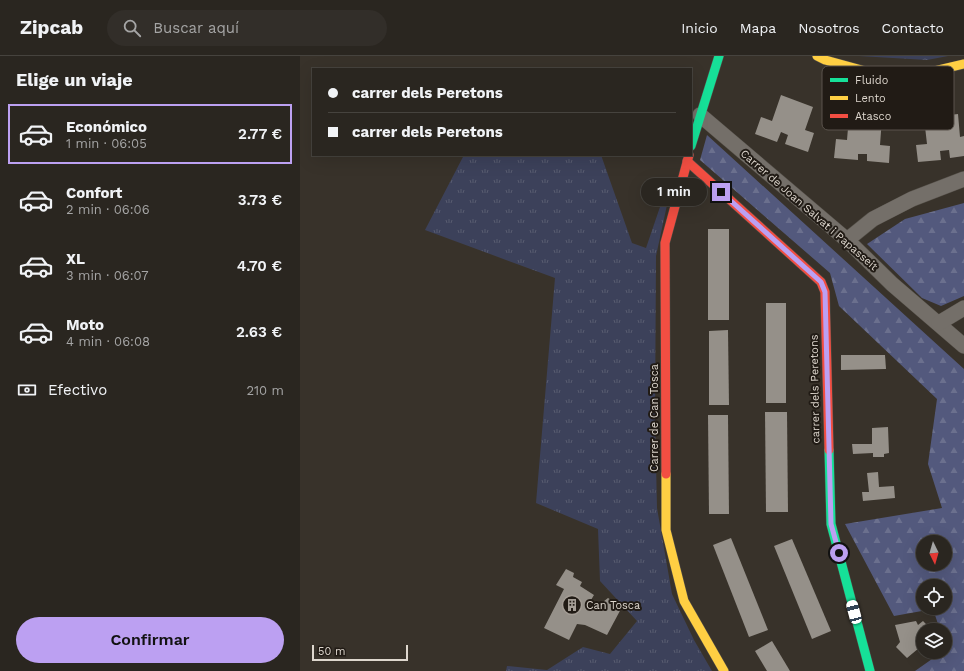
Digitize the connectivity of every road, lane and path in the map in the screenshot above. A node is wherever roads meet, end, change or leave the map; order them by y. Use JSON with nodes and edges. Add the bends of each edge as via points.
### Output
{"nodes":[{"id":1,"x":719,"y":56,"type":"edge"},
{"id":2,"x":817,"y":56,"type":"edge"},
{"id":3,"x":964,"y":64,"type":"edge"},
{"id":4,"x":847,"y":66,"type":"edge"},
{"id":5,"x":954,"y":66,"type":"edge"},
{"id":6,"x":700,"y":115,"type":"junction"},
{"id":7,"x":692,"y":143,"type":"edge"},
{"id":8,"x":688,"y":158,"type":"edge"},
{"id":9,"x":964,"y":179,"type":"edge"},
{"id":10,"x":847,"y":240,"type":"junction"},
{"id":11,"x":964,"y":308,"type":"edge"},
{"id":12,"x":939,"y":323,"type":"junction"},
{"id":13,"x":964,"y":346,"type":"edge"},
{"id":14,"x":724,"y":671,"type":"edge"},
{"id":15,"x":870,"y":671,"type":"edge"}],
"edges":[{"from":1,"to":6,"type":"street"},
{"from":2,"to":4,"type":"street"},
{"from":3,"to":5,"type":"street"},
{"from":6,"to":7,"type":"street"},
{"from":6,"to":10,"type":"street","name":"Carrer de Joan Salvat i Papasseit"},
{"from":8,"to":14,"type":"street","name":"Carrer de Can Tosca","via":[[664,243],[666,530],[684,601]]},
{"from":8,"to":15,"type":"street","name":"carrer dels Peretons","via":[[821,282],[825,292],[831,524]]},
{"from":9,"to":10,"type":"street","via":[[912,199],[873,219]]},
{"from":10,"to":12,"type":"street","name":"Carrer de Joan Salvat i Papasseit","via":[[892,284]]},
{"from":11,"to":12,"type":"street"},
{"from":12,"to":13,"type":"street","name":"Carrer de Joan Salvat i Papasseit"}]}
